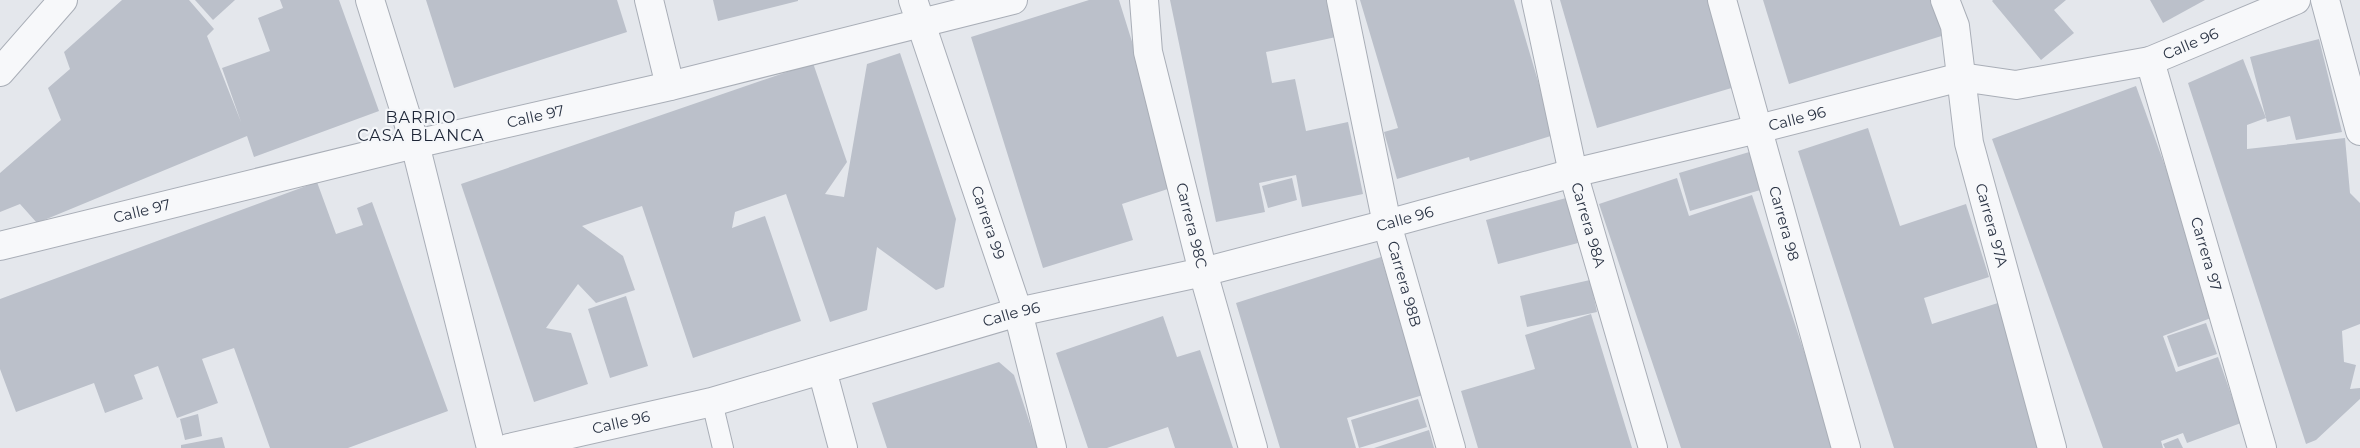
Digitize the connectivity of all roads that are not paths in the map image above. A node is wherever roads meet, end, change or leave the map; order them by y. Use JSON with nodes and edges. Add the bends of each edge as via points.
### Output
{"nodes":[{"id":1,"x":63,"y":0,"type":"edge"},
{"id":2,"x":370,"y":0,"type":"edge"},
{"id":3,"x":648,"y":0,"type":"edge"},
{"id":4,"x":1013,"y":0,"type":"edge"},
{"id":5,"x":1144,"y":0,"type":"edge"},
{"id":6,"x":1341,"y":0,"type":"edge"},
{"id":7,"x":1536,"y":0,"type":"edge"},
{"id":8,"x":1722,"y":0,"type":"edge"},
{"id":9,"x":1945,"y":0,"type":"edge"},
{"id":10,"x":2296,"y":0,"type":"edge"},
{"id":11,"x":2325,"y":0,"type":"edge"},
{"id":12,"x":916,"y":12,"type":"edge"},
{"id":13,"x":2150,"y":61,"type":"junction"},
{"id":14,"x":0,"y":72,"type":"edge"},
{"id":15,"x":1961,"y":77,"type":"junction"},
{"id":16,"x":670,"y":86,"type":"junction"},
{"id":17,"x":1758,"y":130,"type":"junction"},
{"id":18,"x":2360,"y":131,"type":"edge"},
{"id":19,"x":415,"y":144,"type":"junction"},
{"id":20,"x":1573,"y":173,"type":"junction"},
{"id":21,"x":1387,"y":224,"type":"junction"},
{"id":22,"x":0,"y":246,"type":"edge"},
{"id":23,"x":1203,"y":272,"type":"junction"},
{"id":24,"x":1018,"y":312,"type":"junction"},
{"id":25,"x":822,"y":370,"type":"junction"},
{"id":26,"x":712,"y":402,"type":"junction"},
{"id":27,"x":491,"y":448,"type":"edge"},
{"id":28,"x":509,"y":448,"type":"edge"},
{"id":29,"x":723,"y":448,"type":"edge"},
{"id":30,"x":843,"y":448,"type":"edge"},
{"id":31,"x":1052,"y":448,"type":"edge"},
{"id":32,"x":1254,"y":448,"type":"edge"},
{"id":33,"x":1451,"y":448,"type":"edge"},
{"id":34,"x":1653,"y":448,"type":"edge"},
{"id":35,"x":1846,"y":448,"type":"edge"},
{"id":36,"x":2052,"y":448,"type":"edge"},
{"id":37,"x":2262,"y":448,"type":"edge"}],
"edges":[{"from":1,"to":14,"type":"street"},
{"from":2,"to":19,"type":"street"},
{"from":3,"to":16,"type":"street"},
{"from":4,"to":12,"type":"street","name":"Calle 97"},
{"from":5,"to":23,"type":"street","name":"Carrera 98C","via":[[1148,52]]},
{"from":6,"to":21,"type":"street","name":"Carrera 98B"},
{"from":7,"to":20,"type":"street","name":"Carrera 98A"},
{"from":8,"to":17,"type":"street","name":"Carrera 98"},
{"from":9,"to":15,"type":"street","name":"Carrera 97A","via":[[1955,26]]},
{"from":10,"to":13,"type":"street","name":"Calle 96"},
{"from":11,"to":18,"type":"street"},
{"from":12,"to":16,"type":"street","name":"Calle 97"},
{"from":12,"to":24,"type":"street","name":"Carrera 99"},
{"from":13,"to":15,"type":"street","name":"Calle 96","via":[[2016,85]]},
{"from":13,"to":37,"type":"street","name":"Carrera 97"},
{"from":15,"to":17,"type":"street","name":"Calle 96"},
{"from":15,"to":36,"type":"street","name":"Carrera 97A","via":[[1969,143]]},
{"from":16,"to":19,"type":"street","name":"Calle 97"},
{"from":17,"to":20,"type":"street","name":"Calle 96"},
{"from":17,"to":35,"type":"street","name":"Carrera 98"},
{"from":19,"to":22,"type":"street","name":"Calle 97"},
{"from":19,"to":27,"type":"street"},
{"from":20,"to":21,"type":"street","name":"Calle 96"},
{"from":20,"to":34,"type":"street","name":"Carrera 98A"},
{"from":21,"to":23,"type":"street","name":"Calle 96"},
{"from":21,"to":33,"type":"street","name":"Carrera 98B"},
{"from":23,"to":24,"type":"street","name":"Calle 96"},
{"from":23,"to":32,"type":"street","name":"Carrera 98C"},
{"from":24,"to":25,"type":"street","name":"Calle 96"},
{"from":24,"to":31,"type":"street","name":"Carrera 99"},
{"from":25,"to":26,"type":"street","name":"Calle 96"},
{"from":25,"to":30,"type":"street"},
{"from":26,"to":28,"type":"street","name":"Calle 96"},
{"from":26,"to":29,"type":"lane"}]}
